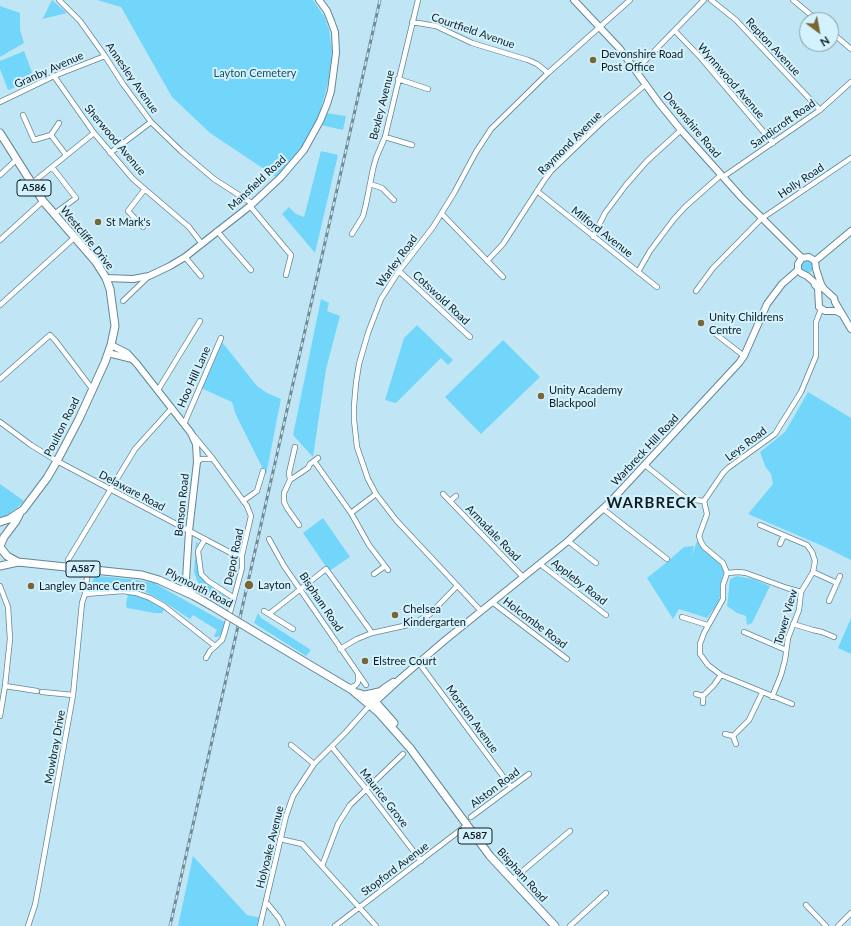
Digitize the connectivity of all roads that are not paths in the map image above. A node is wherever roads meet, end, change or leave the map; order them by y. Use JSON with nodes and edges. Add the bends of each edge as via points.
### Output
{"nodes":[{"id":1,"x":59,"y":0,"type":"edge"},
{"id":2,"x":319,"y":0,"type":"edge"},
{"id":3,"x":418,"y":0,"type":"edge"},
{"id":4,"x":574,"y":0,"type":"edge"},
{"id":5,"x":630,"y":0,"type":"edge"},
{"id":6,"x":704,"y":0,"type":"edge"},
{"id":7,"x":711,"y":0,"type":"edge"},
{"id":8,"x":793,"y":0,"type":"edge"},
{"id":9,"x":807,"y":12,"type":"edge"},
{"id":10,"x":412,"y":22,"type":"junction"},
{"id":11,"x":600,"y":27,"type":"junction"},
{"id":12,"x":675,"y":31,"type":"junction"},
{"id":13,"x":839,"y":39,"type":"edge"},
{"id":14,"x":851,"y":49,"type":"edge"},
{"id":15,"x":105,"y":56,"type":"junction"},
{"id":16,"x":636,"y":70,"type":"junction"},
{"id":17,"x":548,"y":73,"type":"junction"},
{"id":18,"x":54,"y":76,"type":"junction"},
{"id":19,"x":398,"y":80,"type":"junction"},
{"id":20,"x":851,"y":82,"type":"edge"},
{"id":21,"x":646,"y":84,"type":"junction"},
{"id":22,"x":428,"y":89,"type":"dead end"},
{"id":23,"x":0,"y":102,"type":"edge"},
{"id":24,"x":820,"y":110,"type":"junction"},
{"id":25,"x":23,"y":115,"type":"dead end"},
{"id":26,"x":151,"y":122,"type":"junction"},
{"id":27,"x":59,"y":123,"type":"dead end"},
{"id":28,"x":681,"y":130,"type":"junction"},
{"id":29,"x":0,"y":131,"type":"edge"},
{"id":30,"x":94,"y":133,"type":"junction"},
{"id":31,"x":51,"y":135,"type":"junction"},
{"id":32,"x":385,"y":137,"type":"junction"},
{"id":33,"x":773,"y":143,"type":"junction"},
{"id":34,"x":412,"y":145,"type":"dead end"},
{"id":35,"x":110,"y":153,"type":"junction"},
{"id":36,"x":66,"y":155,"type":"junction"},
{"id":37,"x":851,"y":158,"type":"edge"},
{"id":38,"x":17,"y":159,"type":"junction"},
{"id":39,"x":52,"y":167,"type":"junction"},
{"id":40,"x":0,"y":175,"type":"edge"},
{"id":41,"x":722,"y":176,"type":"junction"},
{"id":42,"x":31,"y":184,"type":"junction"},
{"id":43,"x":370,"y":184,"type":"junction"},
{"id":44,"x":144,"y":188,"type":"junction"},
{"id":45,"x":537,"y":191,"type":"junction"},
{"id":46,"x":394,"y":200,"type":"dead end"},
{"id":47,"x":43,"y":201,"type":"junction"},
{"id":48,"x":251,"y":205,"type":"junction"},
{"id":49,"x":54,"y":214,"type":"junction"},
{"id":50,"x":442,"y":214,"type":"junction"},
{"id":51,"x":761,"y":219,"type":"junction"},
{"id":52,"x":143,"y":227,"type":"dead end"},
{"id":53,"x":851,"y":231,"type":"edge"},
{"id":54,"x":217,"y":232,"type":"junction"},
{"id":55,"x":352,"y":234,"type":"dead end"},
{"id":56,"x":593,"y":237,"type":"junction"},
{"id":57,"x":74,"y":238,"type":"junction"},
{"id":58,"x":0,"y":240,"type":"edge"},
{"id":59,"x":202,"y":244,"type":"junction"},
{"id":60,"x":185,"y":256,"type":"junction"},
{"id":61,"x":802,"y":258,"type":"junction"},
{"id":62,"x":487,"y":261,"type":"junction"},
{"id":63,"x":815,"y":261,"type":"junction"},
{"id":64,"x":816,"y":269,"type":"junction"},
{"id":65,"x":251,"y":270,"type":"dead end"},
{"id":66,"x":798,"y":270,"type":"junction"},
{"id":67,"x":399,"y":271,"type":"junction"},
{"id":68,"x":638,"y":272,"type":"junction"},
{"id":69,"x":286,"y":275,"type":"dead end"},
{"id":70,"x":149,"y":276,"type":"junction"},
{"id":71,"x":200,"y":276,"type":"dead end"},
{"id":72,"x":807,"y":276,"type":"junction"},
{"id":73,"x":503,"y":277,"type":"dead end"},
{"id":74,"x":106,"y":278,"type":"junction"},
{"id":75,"x":657,"y":287,"type":"dead end"},
{"id":76,"x":696,"y":291,"type":"dead end"},
{"id":77,"x":829,"y":294,"type":"junction"},
{"id":78,"x":819,"y":298,"type":"junction"},
{"id":79,"x":123,"y":301,"type":"dead end"},
{"id":80,"x":835,"y":302,"type":"junction"},
{"id":81,"x":0,"y":305,"type":"edge"},
{"id":82,"x":821,"y":309,"type":"junction"},
{"id":83,"x":830,"y":310,"type":"junction"},
{"id":84,"x":842,"y":314,"type":"junction"},
{"id":85,"x":200,"y":321,"type":"dead end"},
{"id":86,"x":851,"y":329,"type":"edge"},
{"id":87,"x":717,"y":336,"type":"dead end"},
{"id":88,"x":470,"y":337,"type":"dead end"},
{"id":89,"x":221,"y":338,"type":"dead end"},
{"id":90,"x":111,"y":345,"type":"junction"},
{"id":91,"x":108,"y":353,"type":"junction"},
{"id":92,"x":744,"y":356,"type":"junction"},
{"id":93,"x":133,"y":360,"type":"junction"},
{"id":94,"x":0,"y":379,"type":"edge"},
{"id":95,"x":93,"y":390,"type":"junction"},
{"id":96,"x":158,"y":390,"type":"junction"},
{"id":97,"x":172,"y":408,"type":"junction"},
{"id":98,"x":0,"y":422,"type":"edge"},
{"id":99,"x":184,"y":424,"type":"junction"},
{"id":100,"x":191,"y":433,"type":"junction"},
{"id":101,"x":295,"y":447,"type":"dead end"},
{"id":102,"x":213,"y":459,"type":"junction"},
{"id":103,"x":57,"y":461,"type":"junction"},
{"id":104,"x":197,"y":462,"type":"junction"},
{"id":105,"x":645,"y":465,"type":"junction"},
{"id":106,"x":263,"y":471,"type":"dead end"},
{"id":107,"x":290,"y":480,"type":"junction"},
{"id":108,"x":110,"y":489,"type":"junction"},
{"id":109,"x":376,"y":494,"type":"junction"},
{"id":110,"x":443,"y":494,"type":"dead end"},
{"id":111,"x":456,"y":496,"type":"dead end"},
{"id":112,"x":242,"y":501,"type":"junction"},
{"id":113,"x":450,"y":501,"type":"junction"},
{"id":114,"x":704,"y":501,"type":"junction"},
{"id":115,"x":293,"y":504,"type":"dead end"},
{"id":116,"x":287,"y":508,"type":"junction"},
{"id":117,"x":603,"y":509,"type":"junction"},
{"id":118,"x":20,"y":513,"type":"junction"},
{"id":119,"x":351,"y":513,"type":"junction"},
{"id":120,"x":0,"y":522,"type":"edge"},
{"id":121,"x":760,"y":525,"type":"dead end"},
{"id":122,"x":299,"y":526,"type":"dead end"},
{"id":123,"x":189,"y":531,"type":"junction"},
{"id":124,"x":784,"y":535,"type":"junction"},
{"id":125,"x":205,"y":539,"type":"junction"},
{"id":126,"x":269,"y":539,"type":"dead end"},
{"id":127,"x":568,"y":541,"type":"junction"},
{"id":128,"x":780,"y":544,"type":"dead end"},
{"id":129,"x":0,"y":546,"type":"edge"},
{"id":130,"x":0,"y":552,"type":"edge"},
{"id":131,"x":242,"y":555,"type":"junction"},
{"id":132,"x":667,"y":559,"type":"dead end"},
{"id":133,"x":68,"y":560,"type":"dead end"},
{"id":134,"x":18,"y":562,"type":"junction"},
{"id":135,"x":596,"y":563,"type":"dead end"},
{"id":136,"x":540,"y":564,"type":"junction"},
{"id":137,"x":0,"y":566,"type":"edge"},
{"id":138,"x":88,"y":569,"type":"junction"},
{"id":139,"x":812,"y":572,"type":"junction"},
{"id":140,"x":727,"y":573,"type":"junction"},
{"id":141,"x":374,"y":574,"type":"dead end"},
{"id":142,"x":840,"y":576,"type":"dead end"},
{"id":143,"x":523,"y":578,"type":"junction"},
{"id":144,"x":186,"y":579,"type":"junction"},
{"id":145,"x":837,"y":583,"type":"junction"},
{"id":146,"x":0,"y":586,"type":"edge"},
{"id":147,"x":457,"y":586,"type":"junction"},
{"id":148,"x":300,"y":590,"type":"junction"},
{"id":149,"x":184,"y":591,"type":"junction"},
{"id":150,"x":801,"y":592,"type":"junction"},
{"id":151,"x":85,"y":594,"type":"junction"},
{"id":152,"x":194,"y":596,"type":"junction"},
{"id":153,"x":234,"y":598,"type":"junction"},
{"id":154,"x":830,"y":601,"type":"dead end"},
{"id":155,"x":492,"y":602,"type":"junction"},
{"id":156,"x":264,"y":611,"type":"dead end"},
{"id":157,"x":481,"y":611,"type":"junction"},
{"id":158,"x":269,"y":614,"type":"junction"},
{"id":159,"x":606,"y":615,"type":"dead end"},
{"id":160,"x":682,"y":617,"type":"dead end"},
{"id":161,"x":793,"y":624,"type":"junction"},
{"id":162,"x":707,"y":625,"type":"junction"},
{"id":163,"x":293,"y":629,"type":"dead end"},
{"id":164,"x":744,"y":632,"type":"dead end"},
{"id":165,"x":372,"y":633,"type":"junction"},
{"id":166,"x":834,"y":637,"type":"dead end"},
{"id":167,"x":215,"y":646,"type":"junction"},
{"id":168,"x":340,"y":649,"type":"junction"},
{"id":169,"x":786,"y":650,"type":"junction"},
{"id":170,"x":206,"y":658,"type":"dead end"},
{"id":171,"x":567,"y":659,"type":"dead end"},
{"id":172,"x":419,"y":662,"type":"junction"},
{"id":173,"x":358,"y":674,"type":"junction"},
{"id":174,"x":721,"y":675,"type":"junction"},
{"id":175,"x":401,"y":678,"type":"junction"},
{"id":176,"x":366,"y":685,"type":"dead end"},
{"id":177,"x":5,"y":686,"type":"junction"},
{"id":178,"x":349,"y":689,"type":"junction"},
{"id":179,"x":379,"y":692,"type":"joint"},
{"id":180,"x":762,"y":693,"type":"junction"},
{"id":181,"x":696,"y":694,"type":"dead end"},
{"id":182,"x":73,"y":695,"type":"junction"},
{"id":183,"x":703,"y":696,"type":"junction"},
{"id":184,"x":772,"y":697,"type":"junction"},
{"id":185,"x":371,"y":700,"type":"junction"},
{"id":186,"x":703,"y":703,"type":"dead end"},
{"id":187,"x":792,"y":704,"type":"dead end"},
{"id":188,"x":0,"y":716,"type":"edge"},
{"id":189,"x":725,"y":734,"type":"dead end"},
{"id":190,"x":733,"y":736,"type":"junction"},
{"id":191,"x":736,"y":744,"type":"dead end"},
{"id":192,"x":291,"y":745,"type":"dead end"},
{"id":193,"x":332,"y":746,"type":"junction"},
{"id":194,"x":403,"y":754,"type":"dead end"},
{"id":195,"x":314,"y":764,"type":"junction"},
{"id":196,"x":529,"y":774,"type":"dead end"},
{"id":197,"x":511,"y":787,"type":"junction"},
{"id":198,"x":366,"y":789,"type":"junction"},
{"id":199,"x":471,"y":817,"type":"dead end"},
{"id":200,"x":467,"y":825,"type":"junction"},
{"id":201,"x":570,"y":831,"type":"dead end"},
{"id":202,"x":280,"y":839,"type":"junction"},
{"id":203,"x":421,"y":860,"type":"junction"},
{"id":204,"x":322,"y":866,"type":"junction"},
{"id":205,"x":512,"y":880,"type":"junction"},
{"id":206,"x":606,"y":893,"type":"dead end"},
{"id":207,"x":266,"y":902,"type":"junction"},
{"id":208,"x":806,"y":905,"type":"dead end"},
{"id":209,"x":359,"y":908,"type":"junction"},
{"id":210,"x":851,"y":913,"type":"edge"},
{"id":211,"x":28,"y":926,"type":"edge"},
{"id":212,"x":260,"y":926,"type":"edge"},
{"id":213,"x":283,"y":926,"type":"edge"},
{"id":214,"x":335,"y":926,"type":"edge"},
{"id":215,"x":376,"y":926,"type":"edge"},
{"id":216,"x":555,"y":926,"type":"edge"},
{"id":217,"x":570,"y":926,"type":"edge"},
{"id":218,"x":826,"y":926,"type":"edge"},
{"id":219,"x":838,"y":926,"type":"edge"}],
"edges":[{"from":1,"to":15,"type":"street","name":"Annesley Avenue","via":[[80,21]]},
{"from":2,"to":48,"type":"main road","name":"Mansfield Road","via":[[327,11],[335,32],[331,91],[320,121],[304,150],[281,177]]},
{"from":3,"to":10,"type":"street","name":"Bexley Avenue"},
{"from":4,"to":11,"type":"main road","name":"Devonshire Road"},
{"from":5,"to":11,"type":"street","name":"Warley Road"},
{"from":6,"to":12,"type":"street"},
{"from":7,"to":24,"type":"street","name":"Repton Avenue","via":[[736,20]]},
{"from":8,"to":9,"type":"street"},
{"from":10,"to":17,"type":"street","name":"Courtfield Avenue","via":[[436,26],[472,43],[528,60]]},
{"from":10,"to":19,"type":"street","name":"Bexley Avenue"},
{"from":11,"to":16,"type":"main road","name":"Devonshire Road"},
{"from":11,"to":17,"type":"street","name":"Warley Road"},
{"from":12,"to":16,"type":"street"},
{"from":12,"to":33,"type":"street","name":"Wynnwood Avenue"},
{"from":13,"to":14,"type":"street"},
{"from":15,"to":18,"type":"street","name":"Granby Avenue"},
{"from":15,"to":26,"type":"street","name":"Annesley Avenue"},
{"from":16,"to":21,"type":"main road","name":"Devonshire Road"},
{"from":17,"to":50,"type":"street","name":"Warley Road","via":[[491,129]]},
{"from":18,"to":23,"type":"street","name":"Granby Avenue"},
{"from":18,"to":30,"type":"street","name":"Sherwood Avenue"},
{"from":19,"to":22,"type":"street"},
{"from":19,"to":32,"type":"street","name":"Bexley Avenue"},
{"from":20,"to":24,"type":"street","name":"Sandicroft Road"},
{"from":21,"to":28,"type":"main road","name":"Devonshire Road"},
{"from":21,"to":45,"type":"street","name":"Raymond Avenue","via":[[564,158]]},
{"from":24,"to":33,"type":"street","name":"Sandicroft Road"},
{"from":25,"to":31,"type":"street","via":[[34,140]]},
{"from":26,"to":35,"type":"street"},
{"from":26,"to":48,"type":"street","name":"Annesley Avenue","via":[[181,151]]},
{"from":27,"to":31,"type":"street"},
{"from":28,"to":41,"type":"main road","name":"Devonshire Road"},
{"from":28,"to":56,"type":"street","via":[[647,161],[626,185],[605,213]]},
{"from":29,"to":38,"type":"main road","name":"Westcliffe Drive","number":"A586"},
{"from":30,"to":35,"type":"street","name":"Sherwood Avenue"},
{"from":30,"to":36,"type":"street"},
{"from":31,"to":36,"type":"street"},
{"from":32,"to":34,"type":"street"},
{"from":32,"to":43,"type":"street","name":"Bexley Avenue","via":[[376,158]]},
{"from":33,"to":41,"type":"street","name":"Sandicroft Road"},
{"from":35,"to":44,"type":"street","name":"Sherwood Avenue"},
{"from":36,"to":39,"type":"street"},
{"from":37,"to":51,"type":"street","name":"Holly Road"},
{"from":38,"to":40,"type":"street"},
{"from":38,"to":42,"type":"main road","name":"Westcliffe Drive","number":"A586"},
{"from":39,"to":42,"type":"street"},
{"from":39,"to":49,"type":"street","via":[[76,198]]},
{"from":41,"to":51,"type":"main road","name":"Devonshire Road"},
{"from":41,"to":68,"type":"street","name":"Sandicroft Road","via":[[674,219]]},
{"from":42,"to":47,"type":"main road","name":"Westcliffe Drive","number":"A586"},
{"from":43,"to":46,"type":"street","via":[[382,188]]},
{"from":43,"to":55,"type":"street","name":"Bexley Avenue","via":[[363,216]]},
{"from":44,"to":52,"type":"street","via":[[128,211]]},
{"from":44,"to":59,"type":"street","name":"Sherwood Avenue","via":[[189,227]]},
{"from":45,"to":56,"type":"street","name":"Milford Avenue"},
{"from":45,"to":62,"type":"street","name":"Raymond Avenue","via":[[503,244]]},
{"from":47,"to":49,"type":"main road","name":"Westcliffe Drive","number":"A586"},
{"from":47,"to":58,"type":"street"},
{"from":48,"to":54,"type":"main road","name":"Mansfield Road"},
{"from":48,"to":69,"type":"street","name":"Annesley Avenue","via":[[290,255]]},
{"from":49,"to":57,"type":"main road","name":"Westcliffe Drive","number":"A586"},
{"from":50,"to":62,"type":"street"},
{"from":50,"to":67,"type":"street","name":"Warley Road"},
{"from":51,"to":61,"type":"main road","name":"Devonshire Road"},
{"from":51,"to":76,"type":"street","name":"Holly Road","via":[[713,268]]},
{"from":53,"to":63,"type":"main road"},
{"from":54,"to":59,"type":"main road","name":"Mansfield Road"},
{"from":54,"to":65,"type":"street"},
{"from":56,"to":68,"type":"street","name":"Milford Avenue"},
{"from":57,"to":74,"type":"main road","name":"Westcliffe Drive","number":"A586","via":[[96,262]]},
{"from":57,"to":81,"type":"street"},
{"from":59,"to":60,"type":"main road","name":"Mansfield Road"},
{"from":60,"to":70,"type":"main road","name":"Mansfield Road"},
{"from":60,"to":71,"type":"street"},
{"from":61,"to":63,"type":"main road","via":[[809,257]]},
{"from":61,"to":66,"type":"main road"},
{"from":62,"to":73,"type":"street"},
{"from":63,"to":64,"type":"main road"},
{"from":64,"to":72,"type":"main road"},
{"from":64,"to":77,"type":"main road","via":[[821,284]]},
{"from":66,"to":72,"type":"main road"},
{"from":66,"to":92,"type":"main road","name":"Warbreck Hill Road","via":[[782,284],[767,304]]},
{"from":67,"to":88,"type":"street","name":"Cotswold Road"},
{"from":67,"to":109,"type":"street","name":"Warley Road","via":[[375,313],[359,364],[355,390],[354,420],[357,447]]},
{"from":68,"to":75,"type":"street","name":"Milford Avenue"},
{"from":70,"to":74,"type":"main road","name":"Mansfield Road","via":[[133,279]]},
{"from":70,"to":79,"type":"street","name":"Mansfield Road"},
{"from":72,"to":78,"type":"main road","via":[[816,284]]},
{"from":74,"to":90,"type":"main road","name":"Westcliffe Drive","number":"A586","via":[[115,326]]},
{"from":77,"to":78,"type":"main road","via":[[822,294]]},
{"from":77,"to":80,"type":"main road"},
{"from":78,"to":82,"type":"main road","via":[[818,304]]},
{"from":80,"to":83,"type":"main road"},
{"from":80,"to":84,"type":"main road"},
{"from":82,"to":83,"type":"main road"},
{"from":82,"to":114,"type":"street","name":"Leys Road","via":[[816,322],[816,356],[801,392],[775,434],[728,468]]},
{"from":83,"to":84,"type":"main road"},
{"from":84,"to":86,"type":"main road"},
{"from":85,"to":96,"type":"street"},
{"from":87,"to":92,"type":"street"},
{"from":89,"to":99,"type":"street","name":"Hoo Hill Lane"},
{"from":90,"to":91,"type":"main road","name":"Poulton Road","number":"A586"},
{"from":90,"to":93,"type":"main road","via":[[127,353]]},
{"from":91,"to":93,"type":"main road"},
{"from":91,"to":95,"type":"main road","name":"Poulton Road","number":"A586"},
{"from":92,"to":105,"type":"main road","name":"Warbreck Hill Road"},
{"from":93,"to":96,"type":"main road"},
{"from":94,"to":95,"type":"street","via":[[50,335]]},
{"from":95,"to":103,"type":"main road","name":"Poulton Road","number":"A586"},
{"from":96,"to":97,"type":"main road"},
{"from":97,"to":99,"type":"main road"},
{"from":97,"to":108,"type":"street","via":[[135,449]]},
{"from":98,"to":103,"type":"street","name":"Delaware Road"},
{"from":99,"to":100,"type":"main road"},
{"from":100,"to":102,"type":"street"},
{"from":100,"to":104,"type":"main road","name":"Benson Road","via":[[196,444]]},
{"from":101,"to":107,"type":"street","via":[[289,473]]},
{"from":102,"to":104,"type":"street","via":[[202,459]]},
{"from":102,"to":112,"type":"street"},
{"from":103,"to":108,"type":"street","name":"Delaware Road"},
{"from":103,"to":118,"type":"main road","name":"Poulton Road","number":"A586"},
{"from":104,"to":123,"type":"main road","name":"Benson Road"},
{"from":105,"to":114,"type":"street","via":[[687,499]]},
{"from":105,"to":117,"type":"main road","name":"Warbreck Hill Road"},
{"from":106,"to":112,"type":"street","via":[[257,491]]},
{"from":107,"to":116,"type":"street","via":[[283,498]]},
{"from":107,"to":119,"type":"street","via":[[316,460]]},
{"from":108,"to":123,"type":"street","name":"Delaware Road"},
{"from":108,"to":133,"type":"street"},
{"from":109,"to":119,"type":"street"},
{"from":109,"to":147,"type":"street","name":"Warley Road","via":[[396,520]]},
{"from":110,"to":113,"type":"street","name":"Armadale Road"},
{"from":111,"to":113,"type":"street","name":"Armadale Road"},
{"from":112,"to":131,"type":"street","name":"Depot Road","via":[[250,514]]},
{"from":113,"to":143,"type":"street","name":"Armadale Road"},
{"from":114,"to":140,"type":"street","via":[[707,514],[699,536],[704,547],[723,563]]},
{"from":115,"to":116,"type":"street"},
{"from":116,"to":122,"type":"street"},
{"from":117,"to":127,"type":"main road","name":"Warbreck Hill Road"},
{"from":117,"to":132,"type":"street"},
{"from":118,"to":120,"type":"main road","name":"Poulton Road","number":"A586"},
{"from":118,"to":129,"type":"main road","name":"Poulton Road","number":"A586"},
{"from":119,"to":141,"type":"street","via":[[363,536],[387,568]]},
{"from":121,"to":124,"type":"street","name":"Tower View"},
{"from":123,"to":125,"type":"street","name":"Delaware Road"},
{"from":123,"to":144,"type":"main road","name":"Benson Road"},
{"from":124,"to":128,"type":"street"},
{"from":124,"to":139,"type":"street","name":"Tower View","via":[[810,548],[815,561]]},
{"from":125,"to":131,"type":"street","name":"Delaware Road","via":[[231,553]]},
{"from":125,"to":153,"type":"street","via":[[198,551],[201,574]]},
{"from":126,"to":148,"type":"street","name":"Bispham Road"},
{"from":127,"to":135,"type":"street"},
{"from":127,"to":136,"type":"main road","name":"Warbreck Hill Road"},
{"from":129,"to":130,"type":"main road"},
{"from":129,"to":134,"type":"main road","via":[[7,556]]},
{"from":131,"to":153,"type":"street","name":"Depot Road","via":[[242,568]]},
{"from":134,"to":137,"type":"main road","name":"Plymouth Road","number":"A587"},
{"from":134,"to":138,"type":"main road","name":"Plymouth Road","number":"A587"},
{"from":136,"to":143,"type":"main road","name":"Warbreck Hill Road"},
{"from":136,"to":159,"type":"street","name":"Appleby Road"},
{"from":138,"to":149,"type":"main road","name":"Plymouth Road","number":"A587","via":[[149,576]]},
{"from":138,"to":151,"type":"street","name":"Mowbray Drive"},
{"from":139,"to":145,"type":"street"},
{"from":139,"to":150,"type":"street","name":"Tower View"},
{"from":140,"to":150,"type":"street","via":[[739,572]]},
{"from":140,"to":162,"type":"street","via":[[721,603]]},
{"from":142,"to":145,"type":"street"},
{"from":143,"to":155,"type":"main road","name":"Warbreck Hill Road"},
{"from":144,"to":149,"type":"main road","name":"Benson Road"},
{"from":144,"to":152,"type":"main road","name":"Benson Road"},
{"from":145,"to":154,"type":"street"},
{"from":146,"to":177,"type":"street","via":[[8,606],[10,639]]},
{"from":147,"to":157,"type":"street","name":"Warley Road"},
{"from":147,"to":165,"type":"street","via":[[430,614],[420,620]]},
{"from":148,"to":158,"type":"street"},
{"from":148,"to":165,"type":"street","via":[[326,569]]},
{"from":148,"to":168,"type":"street","name":"Bispham Road"},
{"from":149,"to":152,"type":"main road","name":"Plymouth Road","number":"A587"},
{"from":150,"to":161,"type":"street","name":"Tower View","via":[[799,610]]},
{"from":151,"to":167,"type":"street","via":[[116,590],[144,595],[164,606]]},
{"from":151,"to":182,"type":"street","name":"Mowbray Drive"},
{"from":152,"to":178,"type":"main road","name":"Plymouth Road","number":"A587","bridge":true},
{"from":153,"to":167,"type":"street","name":"Depot Road","via":[[222,640]]},
{"from":155,"to":157,"type":"main road","name":"Warbreck Hill Road"},
{"from":155,"to":171,"type":"street","name":"Holcombe Road"},
{"from":156,"to":158,"type":"street"},
{"from":157,"to":172,"type":"main road","name":"Warbreck Hill Road"},
{"from":158,"to":163,"type":"street"},
{"from":160,"to":162,"type":"street"},
{"from":161,"to":166,"type":"street"},
{"from":161,"to":169,"type":"street","name":"Tower View"},
{"from":162,"to":174,"type":"street","via":[[700,644],[700,654],[708,665]]},
{"from":164,"to":169,"type":"street"},
{"from":165,"to":168,"type":"street"},
{"from":167,"to":170,"type":"street","name":"Depot Road"},
{"from":168,"to":173,"type":"street","name":"Bispham Road"},
{"from":169,"to":184,"type":"street","name":"Tower View","via":[[781,675]]},
{"from":172,"to":175,"type":"main road","name":"Warbreck Hill Road"},
{"from":172,"to":197,"type":"street","name":"Morston Avenue"},
{"from":173,"to":176,"type":"street","name":"Bispham Road"},
{"from":173,"to":178,"type":"street","via":[[358,682]]},
{"from":174,"to":180,"type":"street"},
{"from":174,"to":183,"type":"street"},
{"from":175,"to":179,"type":"main road","name":"Warbreck Hill Road"},
{"from":175,"to":185,"type":"main road","name":"Warbreck Hill Road"},
{"from":177,"to":182,"type":"street"},
{"from":177,"to":188,"type":"street"},
{"from":178,"to":185,"type":"main road","name":"Plymouth Road","number":"A587"},
{"from":178,"to":185,"type":"main road","name":"Plymouth Road","number":"A587"},
{"from":179,"to":185,"type":"main road"},
{"from":180,"to":184,"type":"street"},
{"from":180,"to":190,"type":"street","via":[[751,716]]},
{"from":181,"to":183,"type":"street"},
{"from":182,"to":211,"type":"street","name":"Mowbray Drive","via":[[35,905]]},
{"from":183,"to":186,"type":"street"},
{"from":184,"to":187,"type":"street"},
{"from":185,"to":193,"type":"street","name":"Holyoake Avenue"},
{"from":185,"to":200,"type":"main road","name":"Bispham Road","number":"A587"},
{"from":189,"to":190,"type":"street"},
{"from":190,"to":191,"type":"street"},
{"from":192,"to":195,"type":"street"},
{"from":193,"to":195,"type":"street","name":"Holyoake Avenue"},
{"from":193,"to":198,"type":"street","name":"Maurice Grove"},
{"from":194,"to":198,"type":"street"},
{"from":195,"to":202,"type":"street","name":"Holyoake Avenue","via":[[293,797]]},
{"from":196,"to":197,"type":"street","name":"Alston Road"},
{"from":197,"to":199,"type":"street","name":"Alston Road"},
{"from":198,"to":203,"type":"street","name":"Maurice Grove"},
{"from":198,"to":204,"type":"street","via":[[338,824]]},
{"from":200,"to":203,"type":"street","name":"Stopford Avenue"},
{"from":200,"to":205,"type":"main road","name":"Bispham Road","number":"A587"},
{"from":201,"to":205,"type":"street"},
{"from":202,"to":204,"type":"street","via":[[302,844]]},
{"from":202,"to":207,"type":"street","name":"Holyoake Avenue"},
{"from":203,"to":209,"type":"street","name":"Stopford Avenue"},
{"from":204,"to":209,"type":"street"},
{"from":205,"to":216,"type":"main road","name":"Bispham Road","number":"A587"},
{"from":206,"to":217,"type":"street"},
{"from":207,"to":212,"type":"street","name":"Holyoake Avenue"},
{"from":207,"to":213,"type":"street"},
{"from":208,"to":218,"type":"street"},
{"from":209,"to":214,"type":"street","name":"Stopford Avenue"},
{"from":209,"to":215,"type":"street"},
{"from":210,"to":219,"type":"street"}]}
